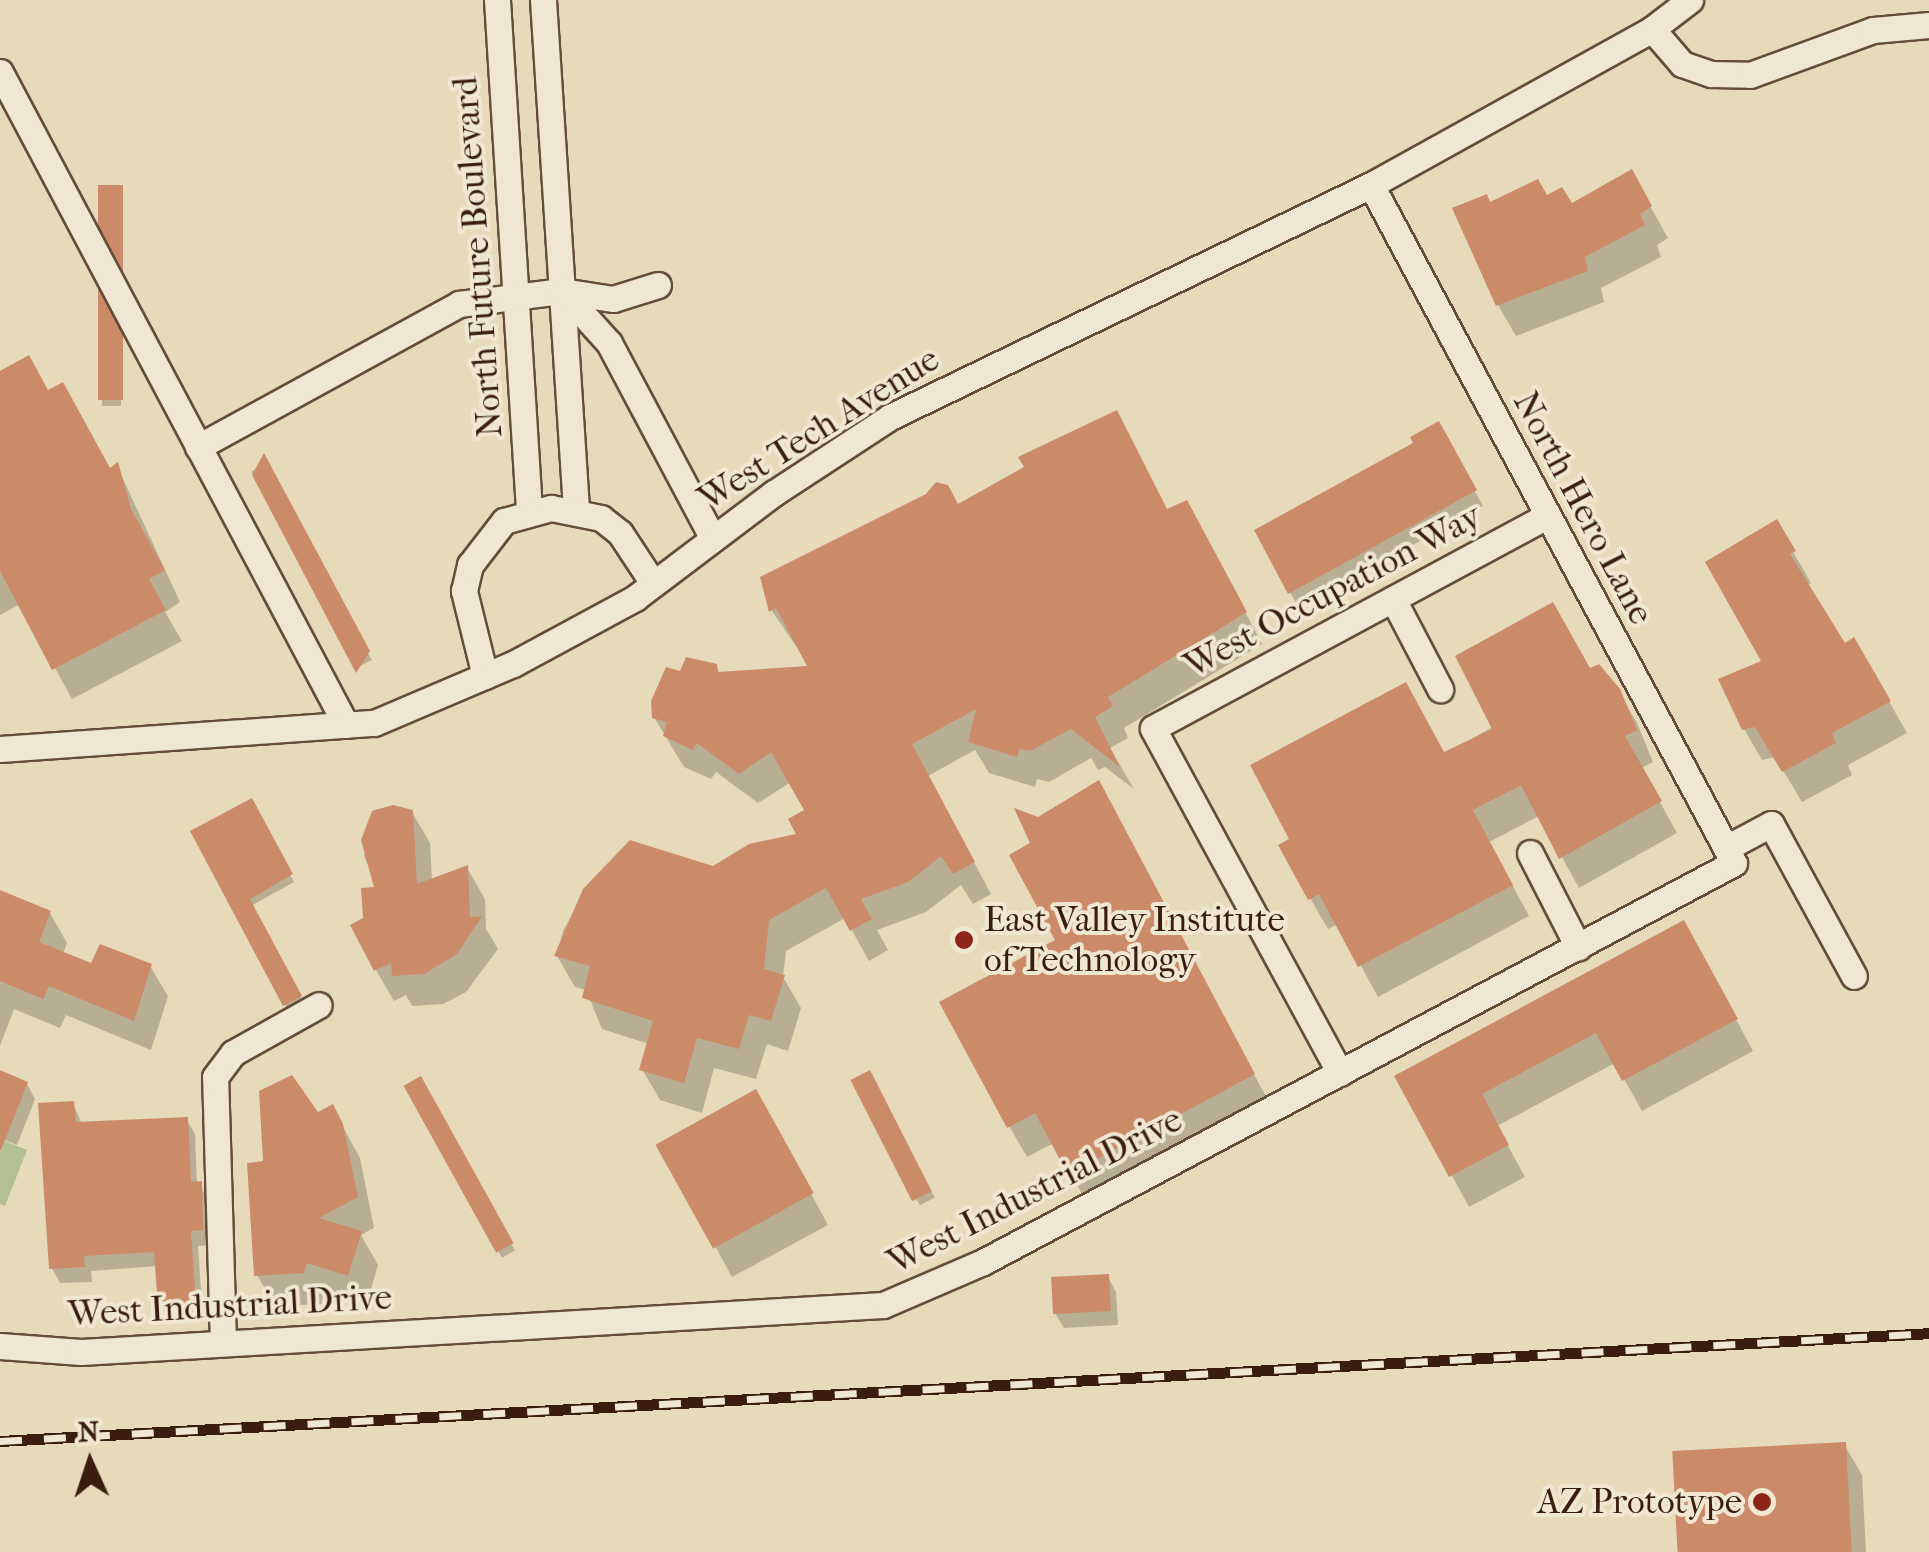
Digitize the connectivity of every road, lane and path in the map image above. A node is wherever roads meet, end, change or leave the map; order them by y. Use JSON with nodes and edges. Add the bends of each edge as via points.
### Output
{"nodes":[{"id":1,"x":497,"y":0,"type":"edge"},
{"id":2,"x":542,"y":0,"type":"edge"},
{"id":3,"x":1690,"y":0,"type":"edge"},
{"id":4,"x":1929,"y":25,"type":"edge"},
{"id":5,"x":1652,"y":29,"type":"junction"},
{"id":6,"x":0,"y":72,"type":"edge"},
{"id":7,"x":1371,"y":184,"type":"junction"},
{"id":8,"x":658,"y":285,"type":"dead end"},
{"id":9,"x":562,"y":290,"type":"junction"},
{"id":10,"x":514,"y":294,"type":"junction"},
{"id":11,"x":198,"y":447,"type":"junction"},
{"id":12,"x":576,"y":509,"type":"junction"},
{"id":13,"x":529,"y":510,"type":"junction"},
{"id":14,"x":1547,"y":516,"type":"junction"},
{"id":15,"x":712,"y":537,"type":"junction"},
{"id":16,"x":653,"y":583,"type":"junction"},
{"id":17,"x":1394,"y":598,"type":"junction"},
{"id":18,"x":485,"y":676,"type":"junction"},
{"id":19,"x":1440,"y":689,"type":"dead end"},
{"id":20,"x":346,"y":725,"type":"junction"},
{"id":21,"x":0,"y":749,"type":"edge"},
{"id":22,"x":1530,"y":853,"type":"dead end"},
{"id":23,"x":1730,"y":855,"type":"junction"},
{"id":24,"x":1578,"y":946,"type":"junction"},
{"id":25,"x":1854,"y":976,"type":"dead end"},
{"id":26,"x":319,"y":1005,"type":"dead end"},
{"id":27,"x":1340,"y":1073,"type":"junction"},
{"id":28,"x":223,"y":1343,"type":"junction"},
{"id":29,"x":0,"y":1346,"type":"edge"}],
"edges":[{"from":1,"to":10,"type":"lane","name":"North Future Boulevard"},
{"from":2,"to":9,"type":"lane"},
{"from":3,"to":5,"type":"lane","name":"West Tech Avenue"},
{"from":4,"to":5,"type":"lane","via":[[1874,30],[1750,76],[1682,64]]},
{"from":5,"to":7,"type":"lane","name":"West Tech Avenue"},
{"from":6,"to":11,"type":"lane"},
{"from":7,"to":14,"type":"lane","name":"North Hero Lane"},
{"from":7,"to":15,"type":"lane","name":"West Tech Avenue","via":[[928,396]]},
{"from":8,"to":9,"type":"lane","via":[[614,299]]},
{"from":9,"to":10,"type":"lane"},
{"from":9,"to":12,"type":"lane"},
{"from":9,"to":15,"type":"lane","via":[[609,344]]},
{"from":10,"to":11,"type":"lane","via":[[459,304]]},
{"from":10,"to":13,"type":"lane","name":"North Future Boulevard"},
{"from":11,"to":20,"type":"lane"},
{"from":12,"to":13,"type":"lane"},
{"from":12,"to":16,"type":"lane","via":[[620,534]]},
{"from":13,"to":18,"type":"lane","via":[[504,521],[470,565],[467,617]]},
{"from":14,"to":17,"type":"lane","name":"West Occupation Way"},
{"from":14,"to":23,"type":"lane","name":"North Hero Lane"},
{"from":15,"to":16,"type":"lane","name":"West Tech Avenue"},
{"from":16,"to":18,"type":"lane","name":"West Tech Avenue"},
{"from":17,"to":19,"type":"lane"},
{"from":17,"to":27,"type":"lane","name":"West Occupation Way","via":[[1153,728]]},
{"from":18,"to":20,"type":"lane","name":"West Tech Avenue","via":[[374,722]]},
{"from":20,"to":21,"type":"lane","name":"West Tech Avenue"},
{"from":22,"to":24,"type":"lane"},
{"from":23,"to":24,"type":"lane","name":"West Industrial Drive"},
{"from":23,"to":25,"type":"lane","name":"West Industrial Drive","via":[[1771,824]]},
{"from":24,"to":27,"type":"lane","name":"West Industrial Drive"},
{"from":26,"to":28,"type":"lane","via":[[233,1053],[215,1077]]},
{"from":27,"to":28,"type":"lane","name":"West Industrial Drive","via":[[983,1262],[883,1305]]},
{"from":28,"to":29,"type":"lane","name":"West Industrial Drive","via":[[81,1352]]}]}
